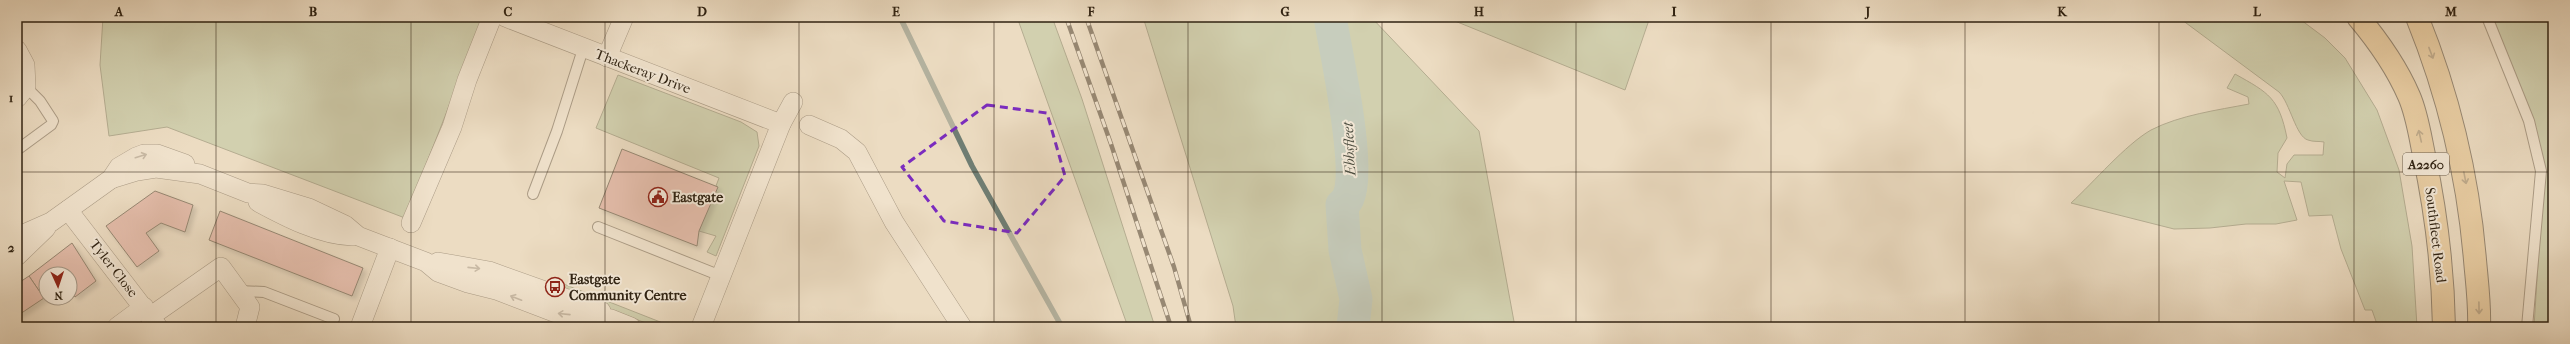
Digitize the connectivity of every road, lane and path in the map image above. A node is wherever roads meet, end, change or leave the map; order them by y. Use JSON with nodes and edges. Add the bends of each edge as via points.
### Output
{"nodes":[{"id":1,"x":492,"y":17,"type":"edge"},
{"id":2,"x":505,"y":17,"type":"edge"},
{"id":3,"x":624,"y":17,"type":"edge"},
{"id":4,"x":2358,"y":17,"type":"edge"},
{"id":5,"x":2416,"y":17,"type":"edge"},
{"id":6,"x":2487,"y":17,"type":"edge"},
{"id":7,"x":583,"y":48,"type":"junction"},
{"id":8,"x":17,"y":50,"type":"edge"},
{"id":9,"x":607,"y":57,"type":"junction"},
{"id":10,"x":22,"y":92,"type":"edge"},
{"id":11,"x":794,"y":102,"type":"dead end"},
{"id":12,"x":781,"y":124,"type":"junction"},
{"id":13,"x":809,"y":125,"type":"dead end"},
{"id":14,"x":17,"y":150,"type":"edge"},
{"id":15,"x":533,"y":194,"type":"dead end"},
{"id":16,"x":68,"y":210,"type":"junction"},
{"id":17,"x":51,"y":222,"type":"junction"},
{"id":18,"x":411,"y":223,"type":"dead end"},
{"id":19,"x":598,"y":227,"type":"dead end"},
{"id":20,"x":17,"y":236,"type":"edge"},
{"id":21,"x":390,"y":248,"type":"junction"},
{"id":22,"x":17,"y":256,"type":"edge"},
{"id":23,"x":721,"y":276,"type":"junction"},
{"id":24,"x":238,"y":291,"type":"junction"},
{"id":25,"x":151,"y":317,"type":"edge"},
{"id":26,"x":334,"y":319,"type":"dead end"},
{"id":27,"x":117,"y":327,"type":"edge"},
{"id":28,"x":245,"y":327,"type":"edge"},
{"id":29,"x":360,"y":327,"type":"edge"},
{"id":30,"x":631,"y":327,"type":"edge"},
{"id":31,"x":701,"y":327,"type":"edge"},
{"id":32,"x":962,"y":327,"type":"edge"},
{"id":33,"x":2444,"y":327,"type":"edge"},
{"id":34,"x":2479,"y":327,"type":"edge"},
{"id":35,"x":2527,"y":327,"type":"edge"}],
"edges":[{"from":1,"to":18,"type":"street","via":[[452,127]]},
{"from":2,"to":7,"type":"street","name":"Thackeray Drive"},
{"from":3,"to":9,"type":"street"},
{"from":33,"to":4,"type":"main road","name":"Southfleet Road","number":"A2260","one_way":true,"via":[[2438,231],[2414,112],[2397,70],[2381,44]]},
{"from":5,"to":34,"type":"main road","number":"A2260","one_way":true,"via":[[2441,81],[2461,155],[2472,223],[2479,293]]},
{"from":6,"to":35,"type":"lane","via":[[2529,121],[2541,171]]},
{"from":7,"to":9,"type":"street","name":"Thackeray Drive"},
{"from":7,"to":15,"type":"lane","via":[[555,138]]},
{"from":8,"to":10,"type":"street","via":[[25,65]]},
{"from":9,"to":12,"type":"street","name":"Thackeray Drive"},
{"from":10,"to":14,"type":"lane","via":[[40,101],[53,121]]},
{"from":11,"to":12,"type":"street"},
{"from":12,"to":23,"type":"street"},
{"from":13,"to":32,"type":"street","via":[[841,139],[857,152],[894,222]]},
{"from":16,"to":17,"type":"street"},
{"from":16,"to":21,"type":"street","via":[[111,178],[126,163],[150,153],[191,166],[200,174],[248,193],[263,194],[309,208],[345,225],[358,236]]},
{"from":16,"to":25,"type":"street","name":"Tyler Close"},
{"from":17,"to":20,"type":"street"},
{"from":17,"to":22,"type":"street","via":[[41,235]]},
{"from":19,"to":23,"type":"lane"},
{"from":21,"to":29,"type":"street"},
{"from":21,"to":30,"type":"street","via":[[426,262],[438,272],[556,313],[611,319]]},
{"from":23,"to":31,"type":"street"},
{"from":24,"to":25,"type":"street","via":[[221,267]]},
{"from":24,"to":26,"type":"lane","via":[[264,292]]},
{"from":24,"to":28,"type":"street","via":[[250,307]]},
{"from":25,"to":27,"type":"street"}]}
